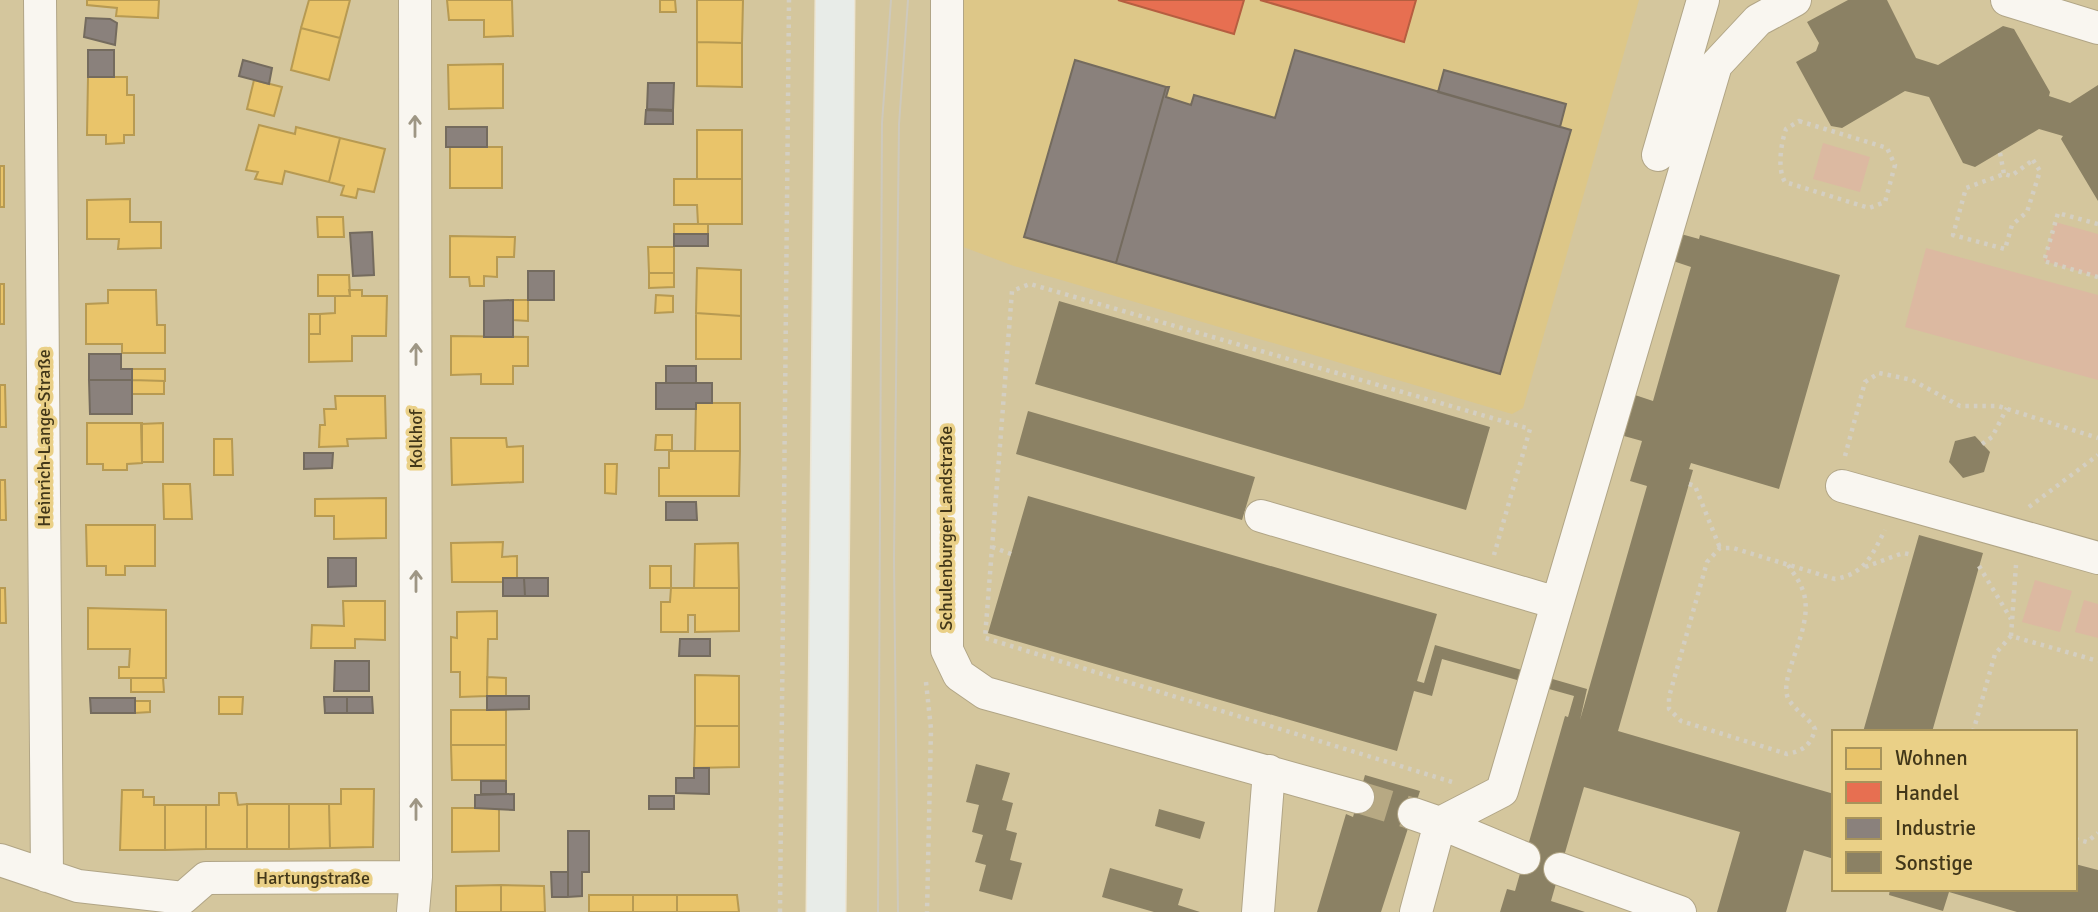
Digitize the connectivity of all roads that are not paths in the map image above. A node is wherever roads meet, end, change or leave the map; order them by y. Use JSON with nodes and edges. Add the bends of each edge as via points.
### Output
{"nodes":[{"id":1,"x":40,"y":0,"type":"edge"},
{"id":2,"x":415,"y":0,"type":"edge"},
{"id":3,"x":835,"y":0,"type":"edge"},
{"id":4,"x":947,"y":0,"type":"edge"},
{"id":5,"x":1703,"y":0,"type":"edge"},
{"id":6,"x":1795,"y":0,"type":"edge"},
{"id":7,"x":2007,"y":0,"type":"edge"},
{"id":8,"x":2098,"y":28,"type":"edge"},
{"id":9,"x":1658,"y":155,"type":"dead end"},
{"id":10,"x":1842,"y":486,"type":"road end"},
{"id":11,"x":1261,"y":516,"type":"dead end"},
{"id":12,"x":2098,"y":558,"type":"edge"},
{"id":13,"x":1557,"y":603,"type":"junction"},
{"id":14,"x":1269,"y":771,"type":"junction"},
{"id":15,"x":1359,"y":797,"type":"tunnel mouth"},
{"id":16,"x":1427,"y":819,"type":"junction"},
{"id":17,"x":1524,"y":859,"type":"dead end"},
{"id":18,"x":0,"y":860,"type":"edge"},
{"id":19,"x":1560,"y":869,"type":"dead end"},
{"id":20,"x":47,"y":876,"type":"junction"},
{"id":21,"x":416,"y":877,"type":"junction"},
{"id":22,"x":194,"y":896,"type":"edge"},
{"id":23,"x":77,"y":899,"type":"edge"},
{"id":24,"x":413,"y":912,"type":"edge"},
{"id":25,"x":826,"y":912,"type":"edge"},
{"id":26,"x":1258,"y":912,"type":"edge"},
{"id":27,"x":1416,"y":912,"type":"edge"},
{"id":28,"x":1679,"y":912,"type":"edge"}],
"edges":[{"from":1,"to":20,"type":"street","name":"Heinrich-Lange-Straße"},
{"from":21,"to":2,"type":"street","name":"Kolkhof","one_way":true},
{"from":3,"to":25,"type":"main road"},
{"from":4,"to":14,"type":"street","name":"Schulenburger Landstraße","via":[[947,650],[960,675],[985,692]]},
{"from":5,"to":9,"type":"street"},
{"from":6,"to":13,"type":"street","via":[[1758,20],[1716,65]]},
{"from":7,"to":8,"type":"street"},
{"from":10,"to":12,"type":"street"},
{"from":11,"to":13,"type":"street"},
{"from":13,"to":16,"type":"street","via":[[1502,792]]},
{"from":14,"to":15,"type":"street","name":"Schulenburger Landstraße"},
{"from":14,"to":26,"type":"street"},
{"from":16,"to":17,"type":"street"},
{"from":16,"to":27,"type":"street"},
{"from":18,"to":20,"type":"street","name":"Hartungstraße"},
{"from":19,"to":28,"type":"street"},
{"from":20,"to":23,"type":"street","name":"Hartungstraße"},
{"from":21,"to":22,"type":"street","name":"Hartungstraße"},
{"from":21,"to":24,"type":"street"},
{"from":22,"to":23,"type":"street","name":"Hartungstraße"}]}
